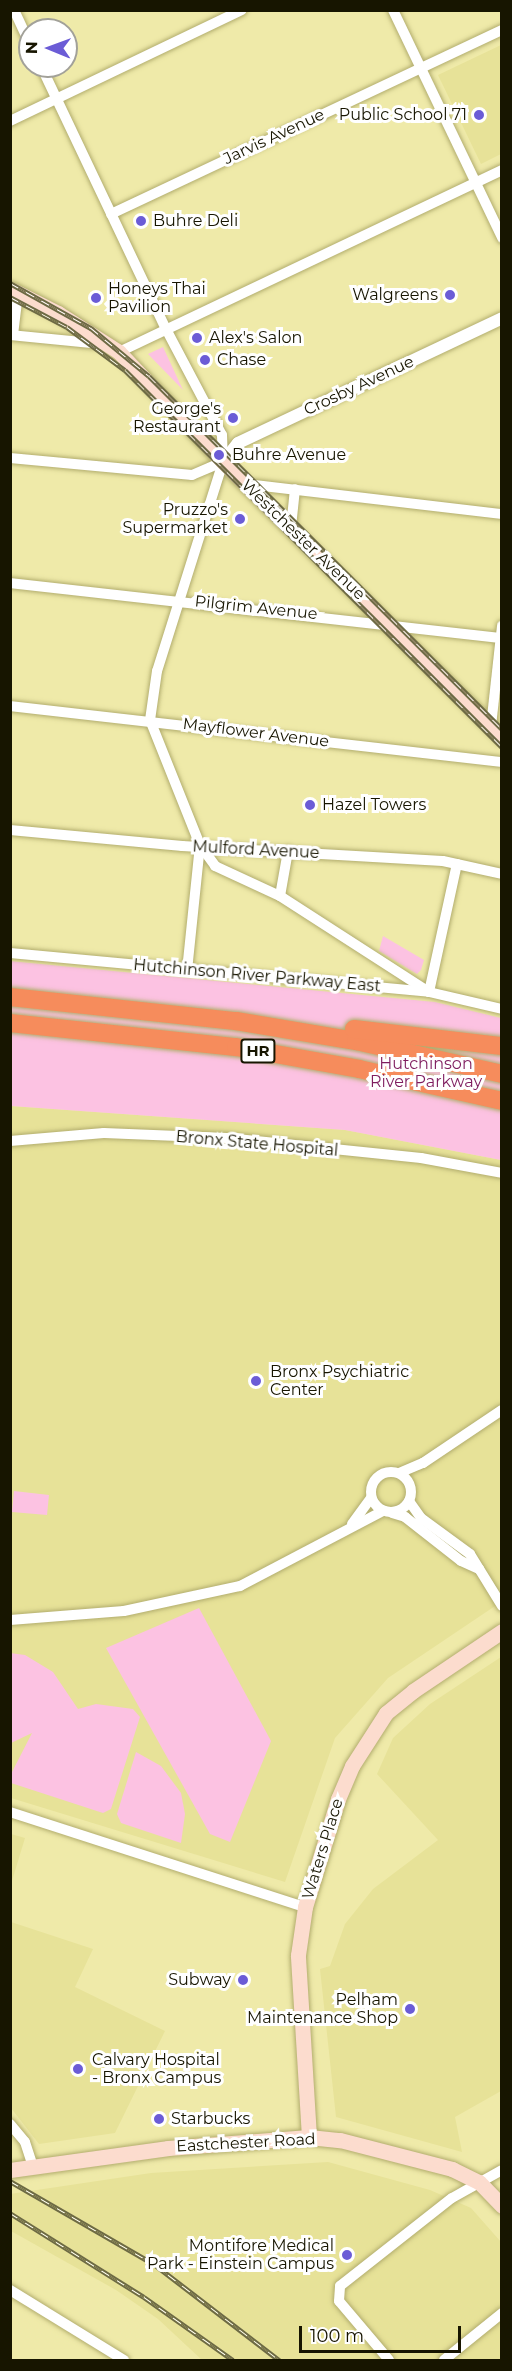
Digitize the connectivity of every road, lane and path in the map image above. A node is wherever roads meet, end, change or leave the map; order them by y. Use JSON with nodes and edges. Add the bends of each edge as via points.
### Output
{"nodes":[{"id":1,"x":242,"y":10,"type":"edge"},
{"id":2,"x":393,"y":10,"type":"edge"},
{"id":3,"x":501,"y":30,"type":"edge"},
{"id":4,"x":420,"y":68,"type":"junction"},
{"id":5,"x":46,"y":78,"type":"edge"},
{"id":6,"x":56,"y":99,"type":"junction"},
{"id":7,"x":10,"y":121,"type":"edge"},
{"id":8,"x":501,"y":170,"type":"edge"},
{"id":9,"x":476,"y":183,"type":"junction"},
{"id":10,"x":111,"y":214,"type":"junction"},
{"id":11,"x":501,"y":238,"type":"edge"},
{"id":12,"x":14,"y":291,"type":"edge"},
{"id":13,"x":501,"y":318,"type":"edge"},
{"id":14,"x":166,"y":329,"type":"junction"},
{"id":15,"x":12,"y":335,"type":"edge"},
{"id":16,"x":112,"y":348,"type":"junction"},
{"id":17,"x":10,"y":458,"type":"edge"},
{"id":18,"x":223,"y":462,"type":"junction"},
{"id":19,"x":246,"y":484,"type":"junction"},
{"id":20,"x":295,"y":489,"type":"junction"},
{"id":21,"x":501,"y":514,"type":"edge"},
{"id":22,"x":291,"y":527,"type":"junction"},
{"id":23,"x":10,"y":583,"type":"edge"},
{"id":24,"x":180,"y":600,"type":"junction"},
{"id":25,"x":387,"y":623,"type":"junction"},
{"id":26,"x":501,"y":634,"type":"edge"},
{"id":27,"x":10,"y":706,"type":"edge"},
{"id":28,"x":150,"y":720,"type":"junction"},
{"id":29,"x":496,"y":732,"type":"edge"},
{"id":30,"x":501,"y":762,"type":"edge"},
{"id":31,"x":10,"y":830,"type":"edge"},
{"id":32,"x":200,"y":845,"type":"junction"},
{"id":33,"x":288,"y":851,"type":"junction"},
{"id":34,"x":457,"y":864,"type":"junction"},
{"id":35,"x":501,"y":874,"type":"edge"},
{"id":36,"x":279,"y":896,"type":"junction"},
{"id":37,"x":10,"y":953,"type":"edge"},
{"id":38,"x":186,"y":970,"type":"junction"},
{"id":39,"x":429,"y":992,"type":"junction"},
{"id":40,"x":10,"y":997,"type":"edge"},
{"id":41,"x":501,"y":1009,"type":"edge"},
{"id":42,"x":236,"y":1021,"type":"junction"},
{"id":43,"x":10,"y":1023,"type":"edge"},
{"id":44,"x":501,"y":1046,"type":"edge"},
{"id":45,"x":501,"y":1074,"type":"edge"},
{"id":46,"x":501,"y":1101,"type":"edge"},
{"id":47,"x":10,"y":1142,"type":"edge"},
{"id":48,"x":501,"y":1173,"type":"edge"},
{"id":49,"x":501,"y":1410,"type":"edge"},
{"id":50,"x":423,"y":1463,"type":"junction"},
{"id":51,"x":399,"y":1473,"type":"junction"},
{"id":52,"x":410,"y":1488,"type":"junction"},
{"id":53,"x":371,"y":1498,"type":"junction"},
{"id":54,"x":409,"y":1502,"type":"junction"},
{"id":55,"x":387,"y":1512,"type":"junction"},
{"id":56,"x":352,"y":1524,"type":"junction"},
{"id":57,"x":478,"y":1569,"type":"junction"},
{"id":58,"x":501,"y":1606,"type":"edge"},
{"id":59,"x":10,"y":1620,"type":"edge"},
{"id":60,"x":501,"y":1631,"type":"edge"},
{"id":61,"x":10,"y":1812,"type":"edge"},
{"id":62,"x":305,"y":1906,"type":"junction"},
{"id":63,"x":10,"y":2124,"type":"edge"},
{"id":64,"x":309,"y":2137,"type":"junction"},
{"id":65,"x":33,"y":2166,"type":"junction"},
{"id":66,"x":10,"y":2170,"type":"edge"},
{"id":67,"x":501,"y":2170,"type":"edge"},
{"id":68,"x":480,"y":2182,"type":"junction"},
{"id":69,"x":501,"y":2206,"type":"edge"},
{"id":70,"x":10,"y":2290,"type":"edge"},
{"id":71,"x":501,"y":2313,"type":"edge"},
{"id":72,"x":124,"y":2361,"type":"edge"},
{"id":73,"x":389,"y":2361,"type":"edge"},
{"id":74,"x":444,"y":2361,"type":"edge"}],
"edges":[{"from":1,"to":6,"type":"street"},
{"from":2,"to":4,"type":"street"},
{"from":3,"to":4,"type":"street","name":"Jarvis Avenue"},
{"from":4,"to":9,"type":"street"},
{"from":4,"to":10,"type":"street","name":"Jarvis Avenue"},
{"from":5,"to":6,"type":"street"},
{"from":6,"to":7,"type":"street"},
{"from":6,"to":10,"type":"street"},
{"from":8,"to":9,"type":"street"},
{"from":9,"to":11,"type":"street"},
{"from":9,"to":14,"type":"street"},
{"from":10,"to":14,"type":"street"},
{"from":12,"to":15,"type":"street"},
{"from":12,"to":16,"type":"main road","name":"Westchester Avenue"},
{"from":13,"to":18,"type":"street","name":"Crosby Avenue","via":[[243,441]]},
{"from":14,"to":16,"type":"street"},
{"from":14,"to":18,"type":"street","via":[[222,435]]},
{"from":15,"to":16,"type":"street"},
{"from":16,"to":18,"type":"main road","name":"Westchester Avenue"},
{"from":17,"to":18,"type":"street","via":[[192,475]]},
{"from":18,"to":19,"type":"main road","name":"Westchester Avenue"},
{"from":18,"to":24,"type":"street"},
{"from":19,"to":20,"type":"street"},
{"from":19,"to":22,"type":"main road","name":"Westchester Avenue"},
{"from":20,"to":21,"type":"street"},
{"from":20,"to":22,"type":"street"},
{"from":22,"to":25,"type":"main road","name":"Westchester Avenue"},
{"from":23,"to":24,"type":"street","name":"Pilgrim Avenue"},
{"from":24,"to":25,"type":"street","name":"Pilgrim Avenue"},
{"from":24,"to":28,"type":"street","via":[[157,671]]},
{"from":25,"to":26,"type":"street","name":"Pilgrim Avenue"},
{"from":25,"to":29,"type":"main road","name":"Westchester Avenue"},
{"from":26,"to":29,"type":"street"},
{"from":27,"to":28,"type":"street","name":"Mayflower Avenue"},
{"from":28,"to":30,"type":"street","name":"Mayflower Avenue"},
{"from":28,"to":32,"type":"street"},
{"from":31,"to":32,"type":"street","name":"Mulford Avenue"},
{"from":32,"to":33,"type":"street","name":"Mulford Avenue"},
{"from":32,"to":36,"type":"street","via":[[215,866]]},
{"from":32,"to":38,"type":"street"},
{"from":33,"to":34,"type":"street","name":"Mulford Avenue"},
{"from":33,"to":36,"type":"street"},
{"from":34,"to":35,"type":"street","name":"Mulford Avenue"},
{"from":34,"to":39,"type":"street"},
{"from":36,"to":39,"type":"street"},
{"from":37,"to":38,"type":"street","name":"Hutchinson River Parkway East"},
{"from":38,"to":39,"type":"street","name":"Hutchinson River Parkway East"},
{"from":39,"to":41,"type":"street","name":"Hutchinson River Parkway East"},
{"from":40,"to":42,"type":"highway","number":"HR"},
{"from":42,"to":44,"type":"highway","via":[[332,1026]]},
{"from":42,"to":45,"type":"highway","number":"HR","via":[[356,1041]]},
{"from":43,"to":46,"type":"highway","number":"HR","via":[[246,1049],[402,1077]]},
{"from":47,"to":48,"type":"street","name":"Bronx State Hospital","via":[[104,1133],[227,1138],[421,1158]]},
{"from":49,"to":50,"type":"street"},
{"from":50,"to":51,"type":"street"},
{"from":50,"to":52,"type":"street"},
{"from":51,"to":52,"type":"street"},
{"from":51,"to":53,"type":"street","via":[[388,1471],[377,1476],[371,1486]]},
{"from":52,"to":54,"type":"street"},
{"from":53,"to":55,"type":"street"},
{"from":53,"to":56,"type":"street"},
{"from":54,"to":55,"type":"street"},
{"from":54,"to":57,"type":"street","via":[[421,1518],[470,1554]]},
{"from":55,"to":56,"type":"street"},
{"from":55,"to":57,"type":"street","via":[[405,1517],[461,1561]]},
{"from":56,"to":59,"type":"street","via":[[272,1572],[240,1586],[124,1611]]},
{"from":57,"to":58,"type":"street"},
{"from":60,"to":62,"type":"main road","name":"Waters Place","via":[[413,1691],[386,1713],[372,1732],[345,1781]]},
{"from":61,"to":62,"type":"street"},
{"from":62,"to":64,"type":"main road","name":"Waters Place","via":[[297,1972]]},
{"from":63,"to":65,"type":"street","via":[[25,2142]]},
{"from":64,"to":65,"type":"main road","name":"Eastchester Road","via":[[168,2148]]},
{"from":64,"to":68,"type":"main road","name":"Eastchester Road","via":[[452,2169]]},
{"from":65,"to":66,"type":"main road","name":"Eastchester Road"},
{"from":67,"to":68,"type":"street"},
{"from":68,"to":69,"type":"main road","name":"Eastchester Road"},
{"from":68,"to":73,"type":"street","via":[[452,2198],[344,2282],[337,2293],[341,2304]]},
{"from":70,"to":72,"type":"street"},
{"from":71,"to":74,"type":"street"}]}
